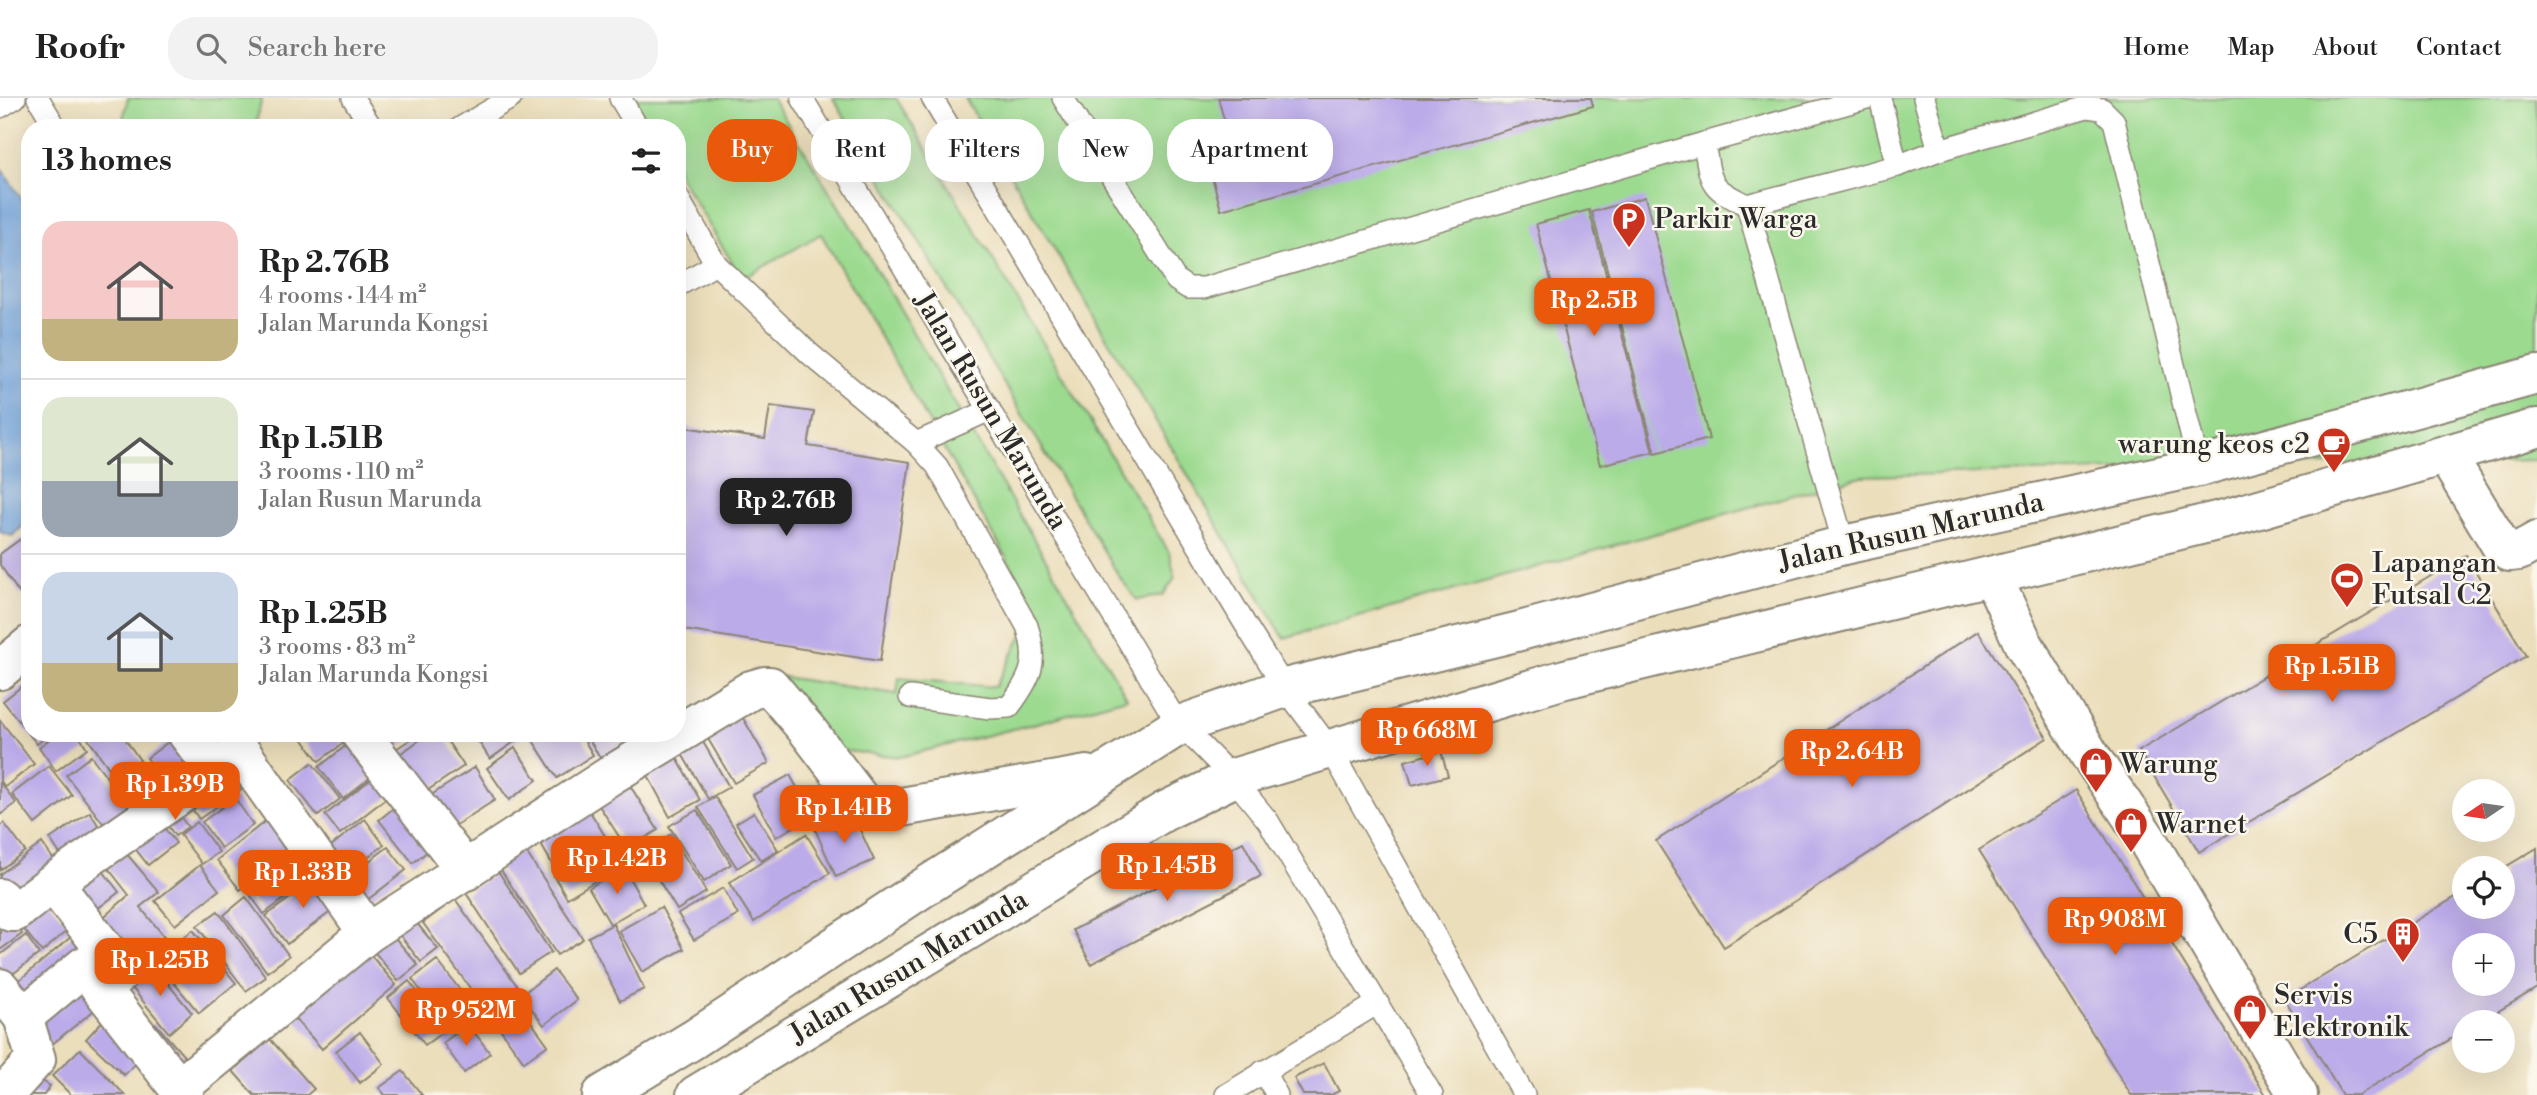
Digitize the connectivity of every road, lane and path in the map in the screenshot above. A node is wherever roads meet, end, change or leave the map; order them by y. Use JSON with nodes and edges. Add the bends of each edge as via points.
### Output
{"nodes":[{"id":1,"x":15,"y":98,"type":"edge"},
{"id":2,"x":38,"y":98,"type":"edge"},
{"id":3,"x":353,"y":98,"type":"edge"},
{"id":4,"x":511,"y":98,"type":"edge"},
{"id":5,"x":620,"y":98,"type":"edge"},
{"id":6,"x":802,"y":98,"type":"edge"},
{"id":7,"x":932,"y":98,"type":"edge"},
{"id":8,"x":1063,"y":98,"type":"edge"},
{"id":9,"x":1867,"y":98,"type":"edge"},
{"id":10,"x":1880,"y":98,"type":"edge"},
{"id":11,"x":1924,"y":98,"type":"edge"},
{"id":12,"x":0,"y":107,"type":"edge"},
{"id":13,"x":51,"y":119,"type":"edge"},
{"id":14,"x":366,"y":119,"type":"edge"},
{"id":15,"x":475,"y":119,"type":"edge"},
{"id":16,"x":633,"y":119,"type":"edge"},
{"id":17,"x":1704,"y":143,"type":"junction"},
{"id":18,"x":1939,"y":150,"type":"junction"},
{"id":19,"x":1897,"y":166,"type":"junction"},
{"id":20,"x":1747,"y":205,"type":"junction"},
{"id":21,"x":686,"y":212,"type":"edge"},
{"id":22,"x":716,"y":264,"type":"junction"},
{"id":23,"x":686,"y":281,"type":"edge"},
{"id":24,"x":2537,"y":375,"type":"edge"},
{"id":25,"x":990,"y":410,"type":"junction"},
{"id":26,"x":2537,"y":428,"type":"edge"},
{"id":27,"x":916,"y":443,"type":"junction"},
{"id":28,"x":2446,"y":455,"type":"junction"},
{"id":29,"x":2199,"y":467,"type":"junction"},
{"id":30,"x":2537,"y":541,"type":"edge"},
{"id":31,"x":1844,"y":545,"type":"junction"},
{"id":32,"x":1992,"y":576,"type":"junction"},
{"id":33,"x":21,"y":652,"type":"edge"},
{"id":34,"x":0,"y":670,"type":"edge"},
{"id":35,"x":1285,"y":688,"type":"junction"},
{"id":36,"x":910,"y":697,"type":"dead end"},
{"id":37,"x":1180,"y":725,"type":"junction"},
{"id":38,"x":686,"y":729,"type":"edge"},
{"id":39,"x":194,"y":742,"type":"edge"},
{"id":40,"x":367,"y":742,"type":"edge"},
{"id":41,"x":665,"y":742,"type":"edge"},
{"id":42,"x":1331,"y":750,"type":"junction"},
{"id":43,"x":215,"y":770,"type":"junction"},
{"id":44,"x":1104,"y":772,"type":"junction"},
{"id":45,"x":1233,"y":778,"type":"junction"},
{"id":46,"x":466,"y":872,"type":"junction"},
{"id":47,"x":53,"y":883,"type":"junction"},
{"id":48,"x":0,"y":898,"type":"edge"},
{"id":49,"x":368,"y":933,"type":"junction"},
{"id":50,"x":100,"y":987,"type":"junction"},
{"id":51,"x":11,"y":1003,"type":"edge"},
{"id":52,"x":1378,"y":1003,"type":"junction"},
{"id":53,"x":1263,"y":1071,"type":"junction"},
{"id":54,"x":181,"y":1092,"type":"edge"},
{"id":55,"x":4,"y":1095,"type":"edge"},
{"id":56,"x":601,"y":1095,"type":"edge"},
{"id":57,"x":696,"y":1095,"type":"edge"},
{"id":58,"x":1226,"y":1095,"type":"edge"},
{"id":59,"x":1277,"y":1095,"type":"edge"},
{"id":60,"x":1432,"y":1095,"type":"edge"},
{"id":61,"x":1524,"y":1095,"type":"edge"},
{"id":62,"x":2298,"y":1095,"type":"edge"}],
"edges":[{"from":1,"to":12,"type":"lane"},
{"from":2,"to":13,"type":"lane"},
{"from":3,"to":14,"type":"lane"},
{"from":4,"to":15,"type":"lane"},
{"from":5,"to":16,"type":"lane"},
{"from":6,"to":25,"type":"lane","name":"Jalan Rusun Marunda"},
{"from":7,"to":35,"type":"lane"},
{"from":8,"to":17,"type":"lane","via":[[1176,280],[1188,289]]},
{"from":9,"to":17,"type":"lane"},
{"from":10,"to":19,"type":"lane"},
{"from":11,"to":18,"type":"lane"},
{"from":17,"to":20,"type":"lane","via":[[1718,191]]},
{"from":18,"to":19,"type":"lane"},
{"from":18,"to":29,"type":"lane","via":[[2087,107],[2102,109],[2114,121]]},
{"from":19,"to":20,"type":"lane"},
{"from":20,"to":31,"type":"lane"},
{"from":21,"to":22,"type":"lane"},
{"from":22,"to":23,"type":"lane"},
{"from":22,"to":27,"type":"lane","via":[[810,354]]},
{"from":24,"to":29,"type":"street","name":"Jalan Rusun Marunda"},
{"from":25,"to":27,"type":"lane"},
{"from":25,"to":37,"type":"lane","name":"Jalan Rusun Marunda"},
{"from":26,"to":28,"type":"street","name":"Jalan Rusun Marunda"},
{"from":27,"to":36,"type":"lane","via":[[937,466],[1027,626],[1034,647],[1032,668],[1009,707]]},
{"from":28,"to":30,"type":"street","via":[[2500,544],[2510,552]]},
{"from":28,"to":32,"type":"street","name":"Jalan Rusun Marunda","via":[[2225,519]]},
{"from":29,"to":31,"type":"street","name":"Jalan Rusun Marunda"},
{"from":31,"to":35,"type":"street","name":"Jalan Rusun Marunda"},
{"from":32,"to":42,"type":"street","name":"Jalan Rusun Marunda","via":[[1565,680]]},
{"from":32,"to":62,"type":"street","via":[[2024,645],[2146,838]]},
{"from":33,"to":34,"type":"street"},
{"from":35,"to":37,"type":"street","name":"Jalan Rusun Marunda"},
{"from":35,"to":42,"type":"lane"},
{"from":37,"to":44,"type":"street"},
{"from":37,"to":45,"type":"lane","name":"Jalan Rusun Marunda"},
{"from":38,"to":44,"type":"street","via":[[751,690],[771,687],[871,809]]},
{"from":39,"to":43,"type":"street"},
{"from":40,"to":46,"type":"street"},
{"from":41,"to":46,"type":"street"},
{"from":42,"to":45,"type":"street","name":"Jalan Rusun Marunda"},
{"from":42,"to":61,"type":"lane"},
{"from":43,"to":47,"type":"street"},
{"from":43,"to":49,"type":"street","via":[[237,753],[243,755]]},
{"from":44,"to":56,"type":"street"},
{"from":45,"to":52,"type":"lane","via":[[1268,821]]},
{"from":45,"to":57,"type":"street","name":"Jalan Rusun Marunda","via":[[1165,811]]},
{"from":46,"to":49,"type":"street"},
{"from":47,"to":48,"type":"street","via":[[15,912]]},
{"from":47,"to":50,"type":"street","via":[[118,966],[119,974]]},
{"from":49,"to":54,"type":"street"},
{"from":50,"to":51,"type":"street","via":[[83,967]]},
{"from":50,"to":54,"type":"street"},
{"from":51,"to":55,"type":"street","via":[[36,1059]]},
{"from":52,"to":53,"type":"lane"},
{"from":52,"to":60,"type":"lane"},
{"from":53,"to":58,"type":"lane"},
{"from":53,"to":59,"type":"lane"}]}
